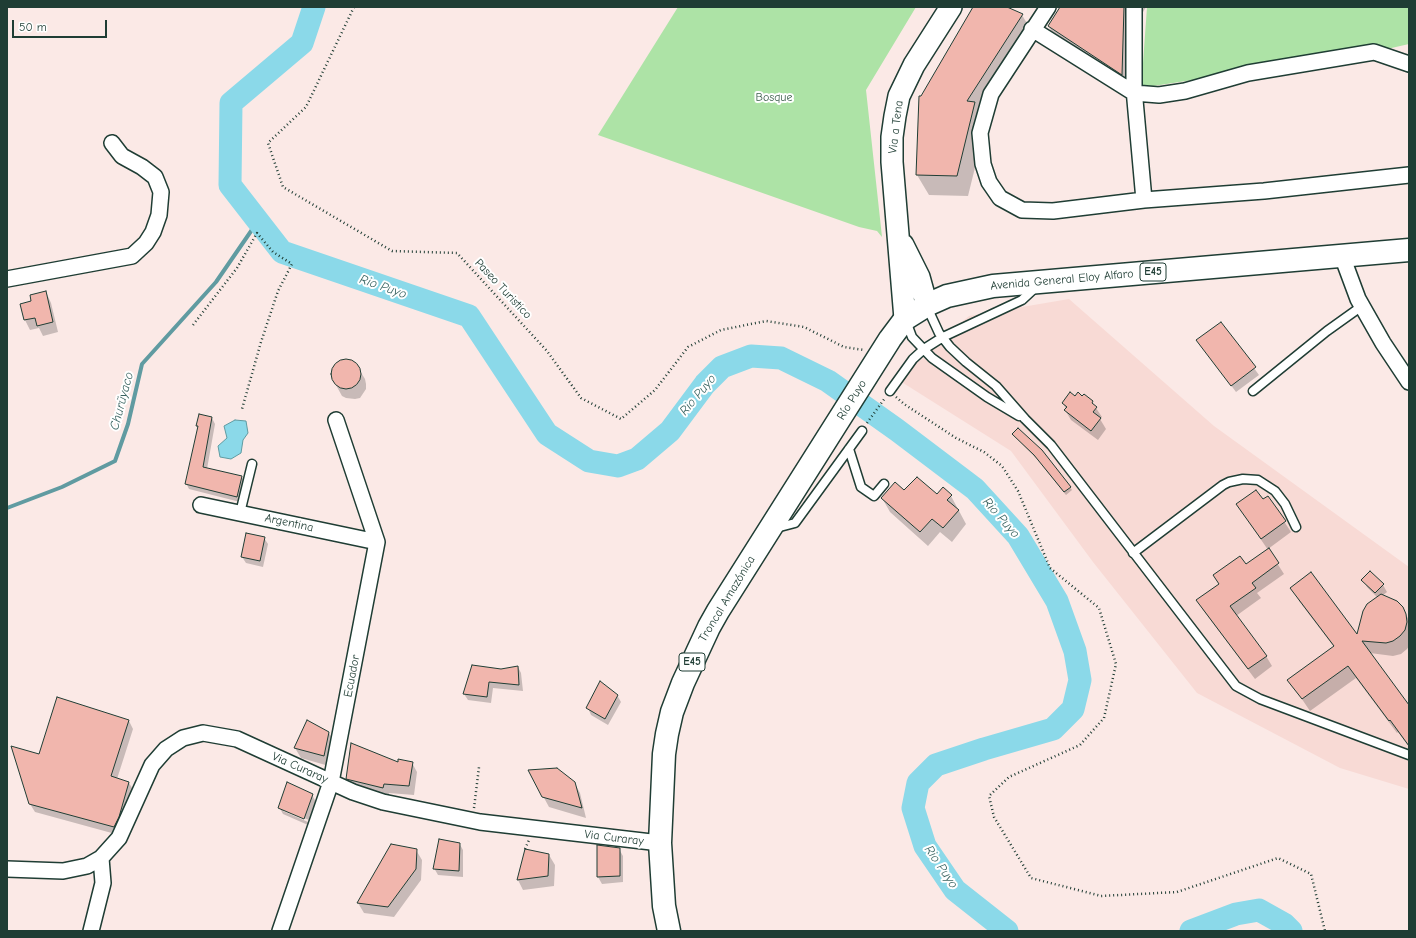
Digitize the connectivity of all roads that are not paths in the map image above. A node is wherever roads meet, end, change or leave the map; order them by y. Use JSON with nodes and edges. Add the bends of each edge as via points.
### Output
{"nodes":[{"id":1,"x":951,"y":7,"type":"edge"},
{"id":2,"x":1048,"y":7,"type":"edge"},
{"id":3,"x":1134,"y":7,"type":"edge"},
{"id":4,"x":1032,"y":29,"type":"junction"},
{"id":5,"x":1409,"y":64,"type":"edge"},
{"id":6,"x":1134,"y":93,"type":"junction"},
{"id":7,"x":112,"y":143,"type":"dead end"},
{"id":8,"x":1409,"y":175,"type":"edge"},
{"id":9,"x":1144,"y":200,"type":"junction"},
{"id":10,"x":898,"y":236,"type":"junction"},
{"id":11,"x":1409,"y":250,"type":"edge"},
{"id":12,"x":1342,"y":256,"type":"junction"},
{"id":13,"x":7,"y":279,"type":"edge"},
{"id":14,"x":1041,"y":281,"type":"junction"},
{"id":15,"x":927,"y":306,"type":"junction"},
{"id":16,"x":1362,"y":306,"type":"junction"},
{"id":17,"x":905,"y":319,"type":"junction"},
{"id":18,"x":943,"y":337,"type":"junction"},
{"id":19,"x":924,"y":349,"type":"junction"},
{"id":20,"x":869,"y":373,"type":"joint"},
{"id":21,"x":1409,"y":382,"type":"edge"},
{"id":22,"x":890,"y":391,"type":"road end"},
{"id":23,"x":1253,"y":391,"type":"dead end"},
{"id":24,"x":1025,"y":419,"type":"junction"},
{"id":25,"x":336,"y":420,"type":"dead end"},
{"id":26,"x":834,"y":428,"type":"joint"},
{"id":27,"x":862,"y":431,"type":"road end"},
{"id":28,"x":849,"y":449,"type":"junction"},
{"id":29,"x":252,"y":464,"type":"dead end"},
{"id":30,"x":884,"y":484,"type":"dead end"},
{"id":31,"x":201,"y":505,"type":"dead end"},
{"id":32,"x":240,"y":513,"type":"junction"},
{"id":33,"x":1296,"y":527,"type":"dead end"},
{"id":34,"x":770,"y":529,"type":"junction"},
{"id":35,"x":377,"y":542,"type":"junction"},
{"id":36,"x":1133,"y":553,"type":"junction"},
{"id":37,"x":1409,"y":754,"type":"edge"},
{"id":38,"x":332,"y":782,"type":"junction"},
{"id":39,"x":660,"y":843,"type":"junction"},
{"id":40,"x":101,"y":858,"type":"junction"},
{"id":41,"x":7,"y":869,"type":"edge"},
{"id":42,"x":91,"y":931,"type":"edge"},
{"id":43,"x":280,"y":931,"type":"edge"},
{"id":44,"x":669,"y":931,"type":"edge"}],
"edges":[{"from":1,"to":10,"type":"main road","name":"Via a Tena","via":[[914,65],[899,96],[892,137]]},
{"from":2,"to":4,"type":"street"},
{"from":3,"to":6,"type":"street"},
{"from":4,"to":6,"type":"street"},
{"from":4,"to":9,"type":"street","via":[[991,94],[980,133],[983,164],[989,182],[1000,198],[1022,210],[1053,211]]},
{"from":5,"to":6,"type":"street","via":[[1374,52],[1248,73],[1185,91],[1159,95]]},
{"from":6,"to":9,"type":"street"},
{"from":7,"to":13,"type":"street","via":[[122,156],[155,177],[161,192],[159,215],[146,242],[132,256]]},
{"from":8,"to":9,"type":"street","via":[[1264,191]]},
{"from":10,"to":15,"type":"main road","name":"Via a Tena","via":[[919,277]]},
{"from":10,"to":17,"type":"main road","name":"Via a Tena"},
{"from":11,"to":12,"type":"highway","name":"Avenida General Eloy Alfaro","number":"E45"},
{"from":12,"to":14,"type":"highway","name":"Avenida General Eloy Alfaro","number":"E45"},
{"from":12,"to":16,"type":"street"},
{"from":14,"to":15,"type":"highway","name":"Avenida General Eloy Alfaro","number":"E45","via":[[961,292]]},
{"from":14,"to":18,"type":"lane","via":[[1022,300]]},
{"from":15,"to":17,"type":"highway","name":"Avenida General Eloy Alfaro","number":"E45"},
{"from":15,"to":18,"type":"lane"},
{"from":16,"to":21,"type":"street"},
{"from":16,"to":23,"type":"lane"},
{"from":17,"to":19,"type":"lane","via":[[912,337]]},
{"from":17,"to":20,"type":"highway","name":"Avenida General Eloy Alfaro","number":"E45"},
{"from":18,"to":19,"type":"lane"},
{"from":18,"to":24,"type":"lane","via":[[966,362],[996,386]]},
{"from":19,"to":22,"type":"lane","via":[[913,359]]},
{"from":19,"to":24,"type":"lane","via":[[932,358],[987,397]]},
{"from":20,"to":26,"type":"highway","name":"Río Puyo","number":"E45"},
{"from":24,"to":36,"type":"lane","via":[[1051,445]]},
{"from":25,"to":35,"type":"street","name":"Ecuador"},
{"from":26,"to":34,"type":"highway","name":"Troncal Amazónica","number":"E45"},
{"from":27,"to":28,"type":"lane"},
{"from":28,"to":30,"type":"lane","via":[[860,487],[874,496]]},
{"from":28,"to":34,"type":"lane","via":[[795,523]]},
{"from":29,"to":32,"type":"lane"},
{"from":31,"to":32,"type":"street","name":"Argentina"},
{"from":32,"to":35,"type":"street","name":"Argentina"},
{"from":33,"to":36,"type":"lane","via":[[1285,504],[1275,491],[1258,480],[1243,479],[1223,486]]},
{"from":34,"to":39,"type":"highway","name":"Troncal Amazónica","number":"E45","via":[[709,627],[672,712],[664,754]]},
{"from":35,"to":38,"type":"street","name":"Ecuador"},
{"from":36,"to":37,"type":"lane","via":[[1236,686],[1260,698]]},
{"from":38,"to":39,"type":"street","name":"Via Curaray","via":[[383,802],[472,820]]},
{"from":38,"to":40,"type":"street","name":"Via Curaray","via":[[237,739],[203,733],[183,738],[166,749],[152,765],[119,838]]},
{"from":38,"to":43,"type":"street","name":"Ecuador"},
{"from":39,"to":44,"type":"highway","name":"Troncal Amazónica","number":"E45","via":[[664,906]]},
{"from":40,"to":41,"type":"street","name":"Via Curaray","via":[[87,866],[63,871]]},
{"from":40,"to":42,"type":"street","via":[[103,883]]}]}
